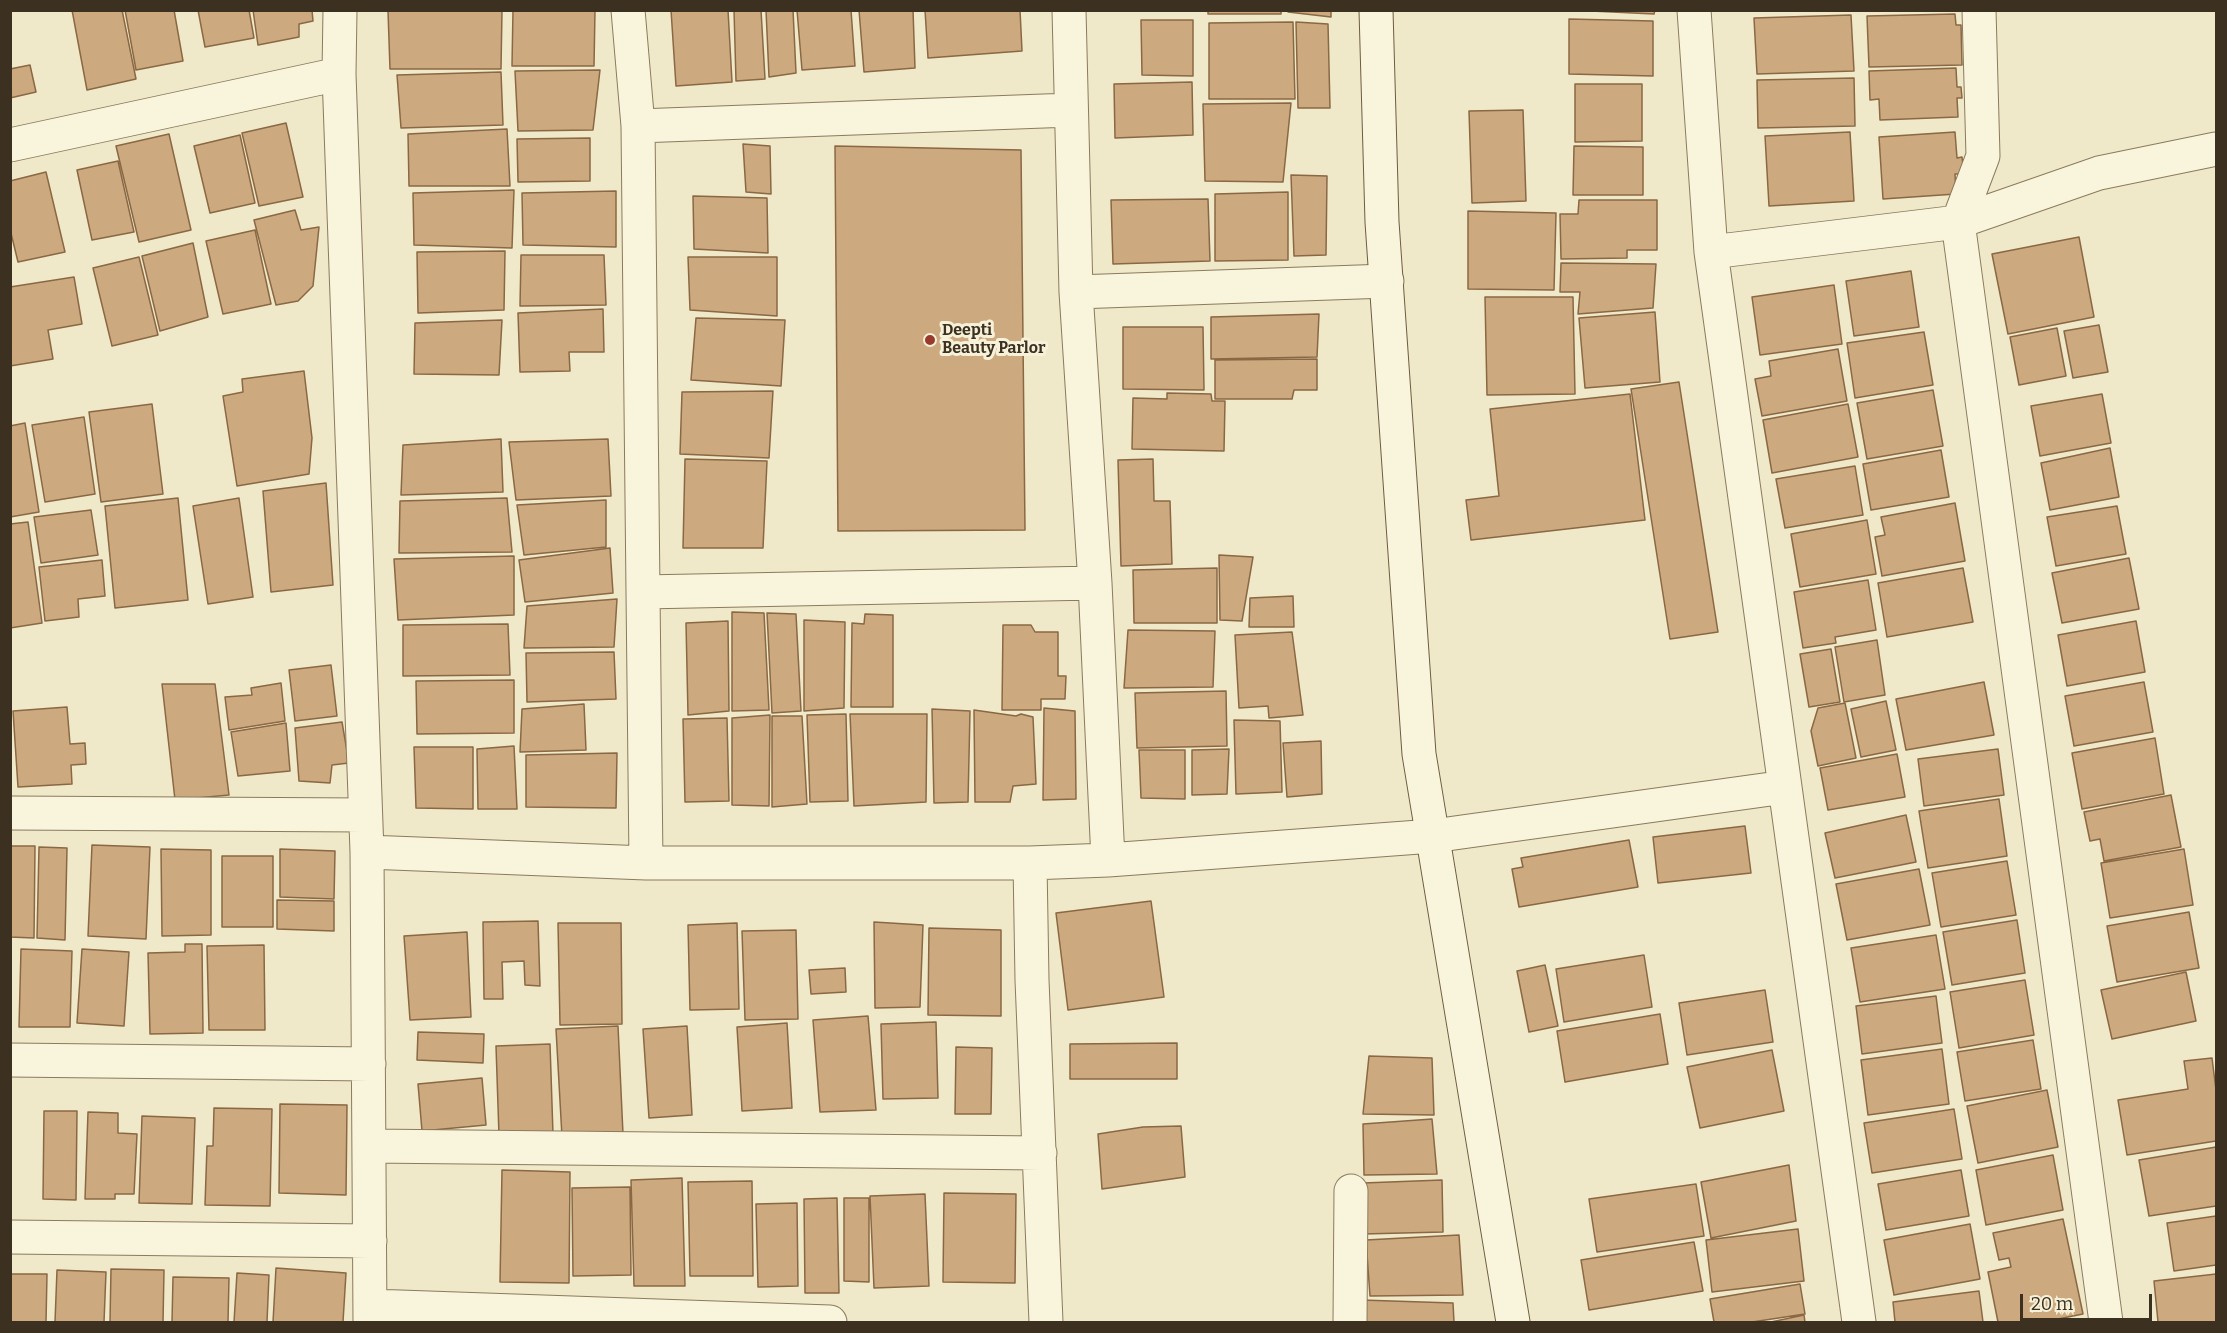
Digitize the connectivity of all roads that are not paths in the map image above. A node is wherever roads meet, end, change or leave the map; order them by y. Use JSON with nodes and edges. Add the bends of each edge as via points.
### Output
{"nodes":[{"id":1,"x":340,"y":10,"type":"edge"},
{"id":2,"x":628,"y":10,"type":"edge"},
{"id":3,"x":1069,"y":10,"type":"edge"},
{"id":4,"x":1376,"y":10,"type":"edge"},
{"id":5,"x":1694,"y":10,"type":"edge"},
{"id":6,"x":1979,"y":10,"type":"edge"},
{"id":7,"x":339,"y":74,"type":"junction"},
{"id":8,"x":1071,"y":110,"type":"junction"},
{"id":9,"x":638,"y":126,"type":"junction"},
{"id":10,"x":10,"y":145,"type":"edge"},
{"id":11,"x":2217,"y":149,"type":"edge"},
{"id":12,"x":1958,"y":222,"type":"junction"},
{"id":13,"x":1711,"y":252,"type":"junction"},
{"id":14,"x":1387,"y":281,"type":"junction"},
{"id":15,"x":1076,"y":292,"type":"junction"},
{"id":16,"x":1095,"y":583,"type":"junction"},
{"id":17,"x":643,"y":592,"type":"junction"},
{"id":18,"x":1785,"y":787,"type":"junction"},
{"id":19,"x":10,"y":813,"type":"edge"},
{"id":20,"x":364,"y":815,"type":"junction"},
{"id":21,"x":1433,"y":836,"type":"junction"},
{"id":22,"x":367,"y":852,"type":"junction"},
{"id":23,"x":1108,"y":860,"type":"junction"},
{"id":24,"x":646,"y":862,"type":"junction"},
{"id":25,"x":1030,"y":863,"type":"junction"},
{"id":26,"x":10,"y":1060,"type":"edge"},
{"id":27,"x":369,"y":1064,"type":"junction"},
{"id":28,"x":370,"y":1146,"type":"junction"},
{"id":29,"x":1040,"y":1153,"type":"junction"},
{"id":30,"x":1351,"y":1191,"type":"dead end"},
{"id":31,"x":10,"y":1237,"type":"edge"},
{"id":32,"x":370,"y":1241,"type":"junction"},
{"id":33,"x":371,"y":1314,"type":"edge"},
{"id":34,"x":830,"y":1323,"type":"edge"},
{"id":35,"x":1046,"y":1323,"type":"edge"},
{"id":36,"x":1350,"y":1323,"type":"edge"},
{"id":37,"x":1513,"y":1323,"type":"edge"},
{"id":38,"x":1859,"y":1323,"type":"edge"},
{"id":39,"x":2106,"y":1323,"type":"edge"}],
"edges":[{"from":1,"to":7,"type":"street"},
{"from":2,"to":9,"type":"street"},
{"from":3,"to":8,"type":"street"},
{"from":4,"to":14,"type":"street"},
{"from":5,"to":13,"type":"street"},
{"from":6,"to":12,"type":"street","via":[[1983,156]]},
{"from":7,"to":10,"type":"street"},
{"from":7,"to":20,"type":"street"},
{"from":8,"to":9,"type":"street"},
{"from":8,"to":15,"type":"street"},
{"from":9,"to":17,"type":"street"},
{"from":11,"to":12,"type":"street","via":[[2099,173]]},
{"from":12,"to":13,"type":"street"},
{"from":12,"to":39,"type":"street"},
{"from":13,"to":18,"type":"street"},
{"from":14,"to":15,"type":"street"},
{"from":14,"to":21,"type":"street","via":[[1419,754]]},
{"from":15,"to":16,"type":"street"},
{"from":16,"to":17,"type":"street"},
{"from":16,"to":23,"type":"street"},
{"from":17,"to":24,"type":"street"},
{"from":18,"to":21,"type":"street"},
{"from":18,"to":38,"type":"street"},
{"from":19,"to":20,"type":"street"},
{"from":20,"to":22,"type":"street"},
{"from":21,"to":23,"type":"street"},
{"from":21,"to":37,"type":"street"},
{"from":22,"to":24,"type":"street"},
{"from":22,"to":27,"type":"street"},
{"from":23,"to":25,"type":"street"},
{"from":24,"to":25,"type":"street"},
{"from":25,"to":29,"type":"street"},
{"from":26,"to":27,"type":"street"},
{"from":27,"to":28,"type":"street"},
{"from":28,"to":29,"type":"street"},
{"from":28,"to":32,"type":"street"},
{"from":29,"to":35,"type":"street"},
{"from":30,"to":36,"type":"street"},
{"from":31,"to":32,"type":"street"},
{"from":32,"to":33,"type":"street"},
{"from":33,"to":34,"type":"street"}]}
